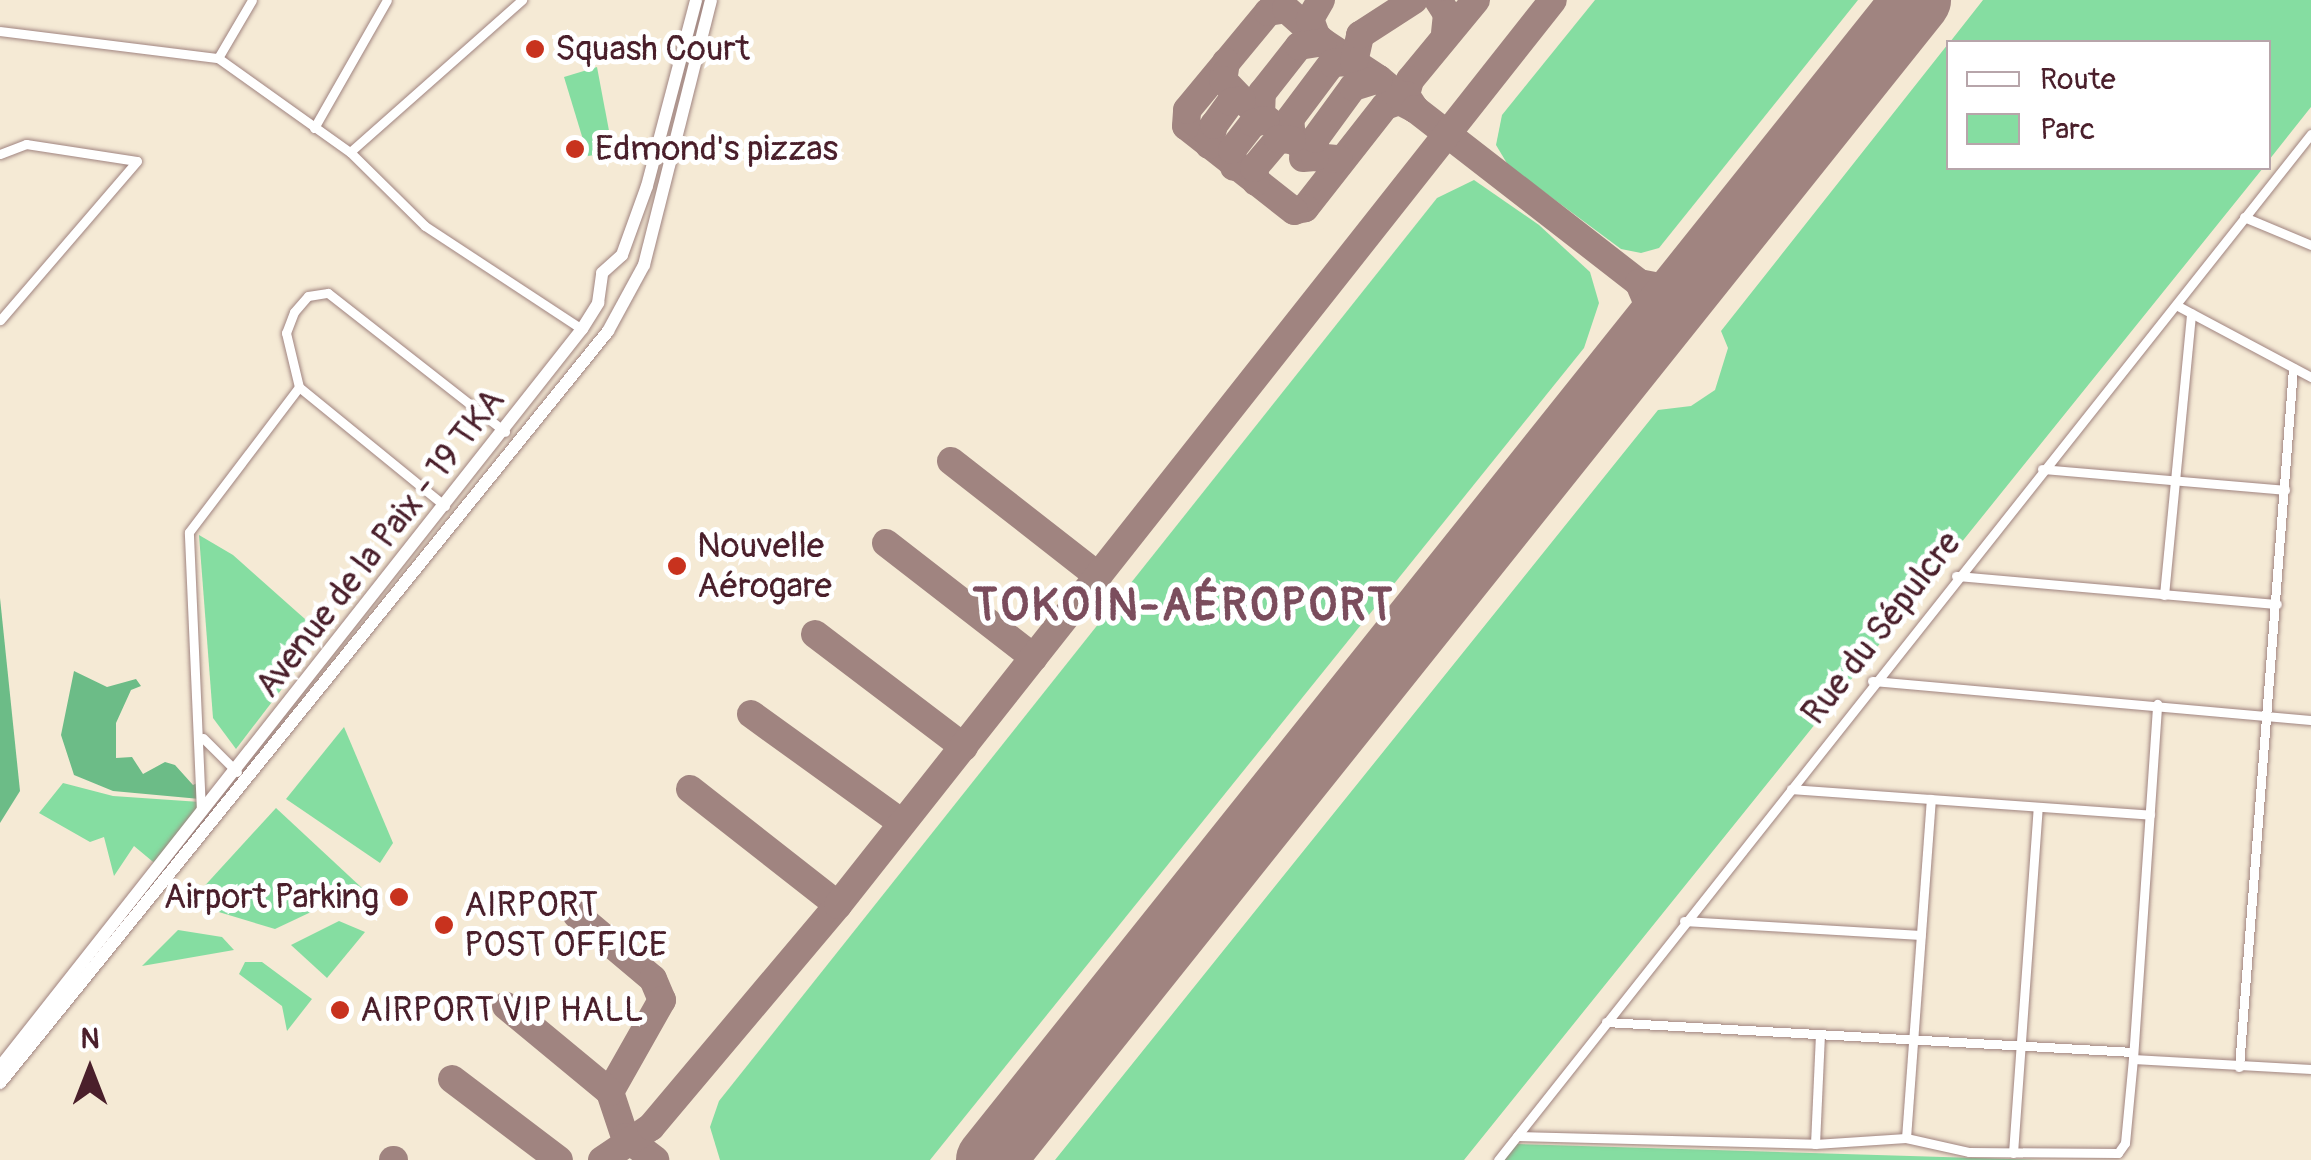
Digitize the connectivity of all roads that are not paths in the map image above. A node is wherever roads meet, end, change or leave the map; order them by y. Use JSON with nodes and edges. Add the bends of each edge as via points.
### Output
{"nodes":[{"id":1,"x":252,"y":0,"type":"edge"},
{"id":2,"x":388,"y":0,"type":"edge"},
{"id":3,"x":522,"y":0,"type":"edge"},
{"id":4,"x":696,"y":0,"type":"edge"},
{"id":5,"x":711,"y":0,"type":"edge"},
{"id":6,"x":0,"y":32,"type":"edge"},
{"id":7,"x":218,"y":58,"type":"junction"},
{"id":8,"x":314,"y":128,"type":"junction"},
{"id":9,"x":2311,"y":134,"type":"edge"},
{"id":10,"x":350,"y":152,"type":"junction"},
{"id":11,"x":0,"y":154,"type":"edge"},
{"id":12,"x":2244,"y":217,"type":"junction"},
{"id":13,"x":2311,"y":245,"type":"edge"},
{"id":14,"x":2176,"y":305,"type":"junction"},
{"id":15,"x":2191,"y":313,"type":"junction"},
{"id":16,"x":0,"y":320,"type":"edge"},
{"id":17,"x":582,"y":329,"type":"junction"},
{"id":18,"x":2293,"y":368,"type":"junction"},
{"id":19,"x":2311,"y":377,"type":"edge"},
{"id":20,"x":300,"y":387,"type":"junction"},
{"id":21,"x":506,"y":432,"type":"junction"},
{"id":22,"x":2042,"y":469,"type":"junction"},
{"id":23,"x":2172,"y":481,"type":"junction"},
{"id":24,"x":2285,"y":490,"type":"junction"},
{"id":25,"x":447,"y":508,"type":"junction"},
{"id":26,"x":1956,"y":576,"type":"junction"},
{"id":27,"x":2164,"y":594,"type":"junction"},
{"id":28,"x":2277,"y":604,"type":"junction"},
{"id":29,"x":1872,"y":681,"type":"junction"},
{"id":30,"x":2156,"y":704,"type":"junction"},
{"id":31,"x":2268,"y":716,"type":"junction"},
{"id":32,"x":2311,"y":720,"type":"edge"},
{"id":33,"x":201,"y":736,"type":"junction"},
{"id":34,"x":237,"y":772,"type":"junction"},
{"id":35,"x":1791,"y":789,"type":"junction"},
{"id":36,"x":1931,"y":799,"type":"junction"},
{"id":37,"x":2038,"y":807,"type":"junction"},
{"id":38,"x":2150,"y":815,"type":"junction"},
{"id":39,"x":200,"y":818,"type":"junction"},
{"id":40,"x":1684,"y":921,"type":"junction"},
{"id":41,"x":1921,"y":935,"type":"junction"},
{"id":42,"x":1606,"y":1022,"type":"junction"},
{"id":43,"x":1820,"y":1034,"type":"junction"},
{"id":44,"x":1914,"y":1038,"type":"junction"},
{"id":45,"x":2021,"y":1045,"type":"junction"},
{"id":46,"x":2133,"y":1055,"type":"junction"},
{"id":47,"x":0,"y":1067,"type":"edge"},
{"id":48,"x":2239,"y":1067,"type":"junction"},
{"id":49,"x":2311,"y":1070,"type":"edge"},
{"id":50,"x":0,"y":1083,"type":"edge"},
{"id":51,"x":1517,"y":1136,"type":"junction"},
{"id":52,"x":1906,"y":1138,"type":"junction"},
{"id":53,"x":1815,"y":1144,"type":"junction"},
{"id":54,"x":2014,"y":1153,"type":"junction"},
{"id":55,"x":1498,"y":1160,"type":"edge"}],
"edges":[{"from":1,"to":7,"type":"street"},
{"from":2,"to":8,"type":"street"},
{"from":3,"to":10,"type":"street"},
{"from":4,"to":17,"type":"main road","name":"Avenue de la Paix - 19 TKA","via":[[648,186],[622,255],[602,274],[598,303]]},
{"from":5,"to":50,"type":"main road","name":"Avenue de la Paix - 19 TKA","via":[[644,265],[608,331]]},
{"from":6,"to":7,"type":"street"},
{"from":7,"to":8,"type":"street"},
{"from":8,"to":10,"type":"street"},
{"from":9,"to":12,"type":"street","name":"Rue du Sépulcre"},
{"from":10,"to":17,"type":"street","via":[[425,226]]},
{"from":11,"to":16,"type":"street","via":[[26,144],[137,161]]},
{"from":12,"to":13,"type":"street"},
{"from":12,"to":14,"type":"street","name":"Rue du Sépulcre"},
{"from":14,"to":15,"type":"street"},
{"from":14,"to":22,"type":"street","name":"Rue du Sépulcre"},
{"from":15,"to":18,"type":"street"},
{"from":15,"to":23,"type":"street"},
{"from":17,"to":21,"type":"main road","name":"Avenue de la Paix - 19 TKA"},
{"from":18,"to":19,"type":"street"},
{"from":18,"to":24,"type":"street"},
{"from":20,"to":21,"type":"street","via":[[287,326],[308,296],[328,293]]},
{"from":20,"to":25,"type":"street"},
{"from":20,"to":33,"type":"street","via":[[189,532],[187,604]]},
{"from":21,"to":25,"type":"main road","name":"Avenue de la Paix - 19 TKA"},
{"from":22,"to":23,"type":"street"},
{"from":22,"to":26,"type":"street","name":"Rue du Sépulcre"},
{"from":23,"to":24,"type":"street"},
{"from":23,"to":27,"type":"street"},
{"from":24,"to":28,"type":"street"},
{"from":25,"to":34,"type":"main road","name":"Avenue de la Paix - 19 TKA"},
{"from":26,"to":27,"type":"street"},
{"from":26,"to":29,"type":"street","name":"Rue du Sépulcre"},
{"from":27,"to":28,"type":"street"},
{"from":28,"to":31,"type":"street"},
{"from":29,"to":30,"type":"street"},
{"from":29,"to":35,"type":"street","name":"Rue du Sépulcre"},
{"from":30,"to":31,"type":"street"},
{"from":30,"to":38,"type":"street"},
{"from":31,"to":32,"type":"street"},
{"from":31,"to":48,"type":"street"},
{"from":33,"to":34,"type":"street"},
{"from":33,"to":39,"type":"street"},
{"from":34,"to":39,"type":"main road","name":"Avenue de la Paix - 19 TKA"},
{"from":35,"to":36,"type":"street"},
{"from":35,"to":40,"type":"street","name":"Rue du Sépulcre"},
{"from":36,"to":37,"type":"street"},
{"from":36,"to":41,"type":"street"},
{"from":37,"to":38,"type":"street"},
{"from":37,"to":45,"type":"street"},
{"from":38,"to":46,"type":"street"},
{"from":39,"to":47,"type":"main road","name":"Avenue de la Paix - 19 TKA"},
{"from":40,"to":41,"type":"street"},
{"from":40,"to":42,"type":"street","name":"Rue du Sépulcre"},
{"from":41,"to":44,"type":"street"},
{"from":42,"to":43,"type":"street"},
{"from":42,"to":51,"type":"street","name":"Rue du Sépulcre"},
{"from":43,"to":44,"type":"street"},
{"from":43,"to":53,"type":"street"},
{"from":44,"to":45,"type":"street"},
{"from":44,"to":52,"type":"street"},
{"from":45,"to":46,"type":"street"},
{"from":45,"to":54,"type":"street"},
{"from":46,"to":48,"type":"street"},
{"from":46,"to":54,"type":"street","via":[[2125,1143],[2118,1153]]},
{"from":48,"to":49,"type":"street"},
{"from":51,"to":53,"type":"street"},
{"from":51,"to":55,"type":"street","name":"Rue du Sépulcre"},
{"from":52,"to":53,"type":"street"},
{"from":52,"to":54,"type":"street","via":[[1969,1152]]}]}
